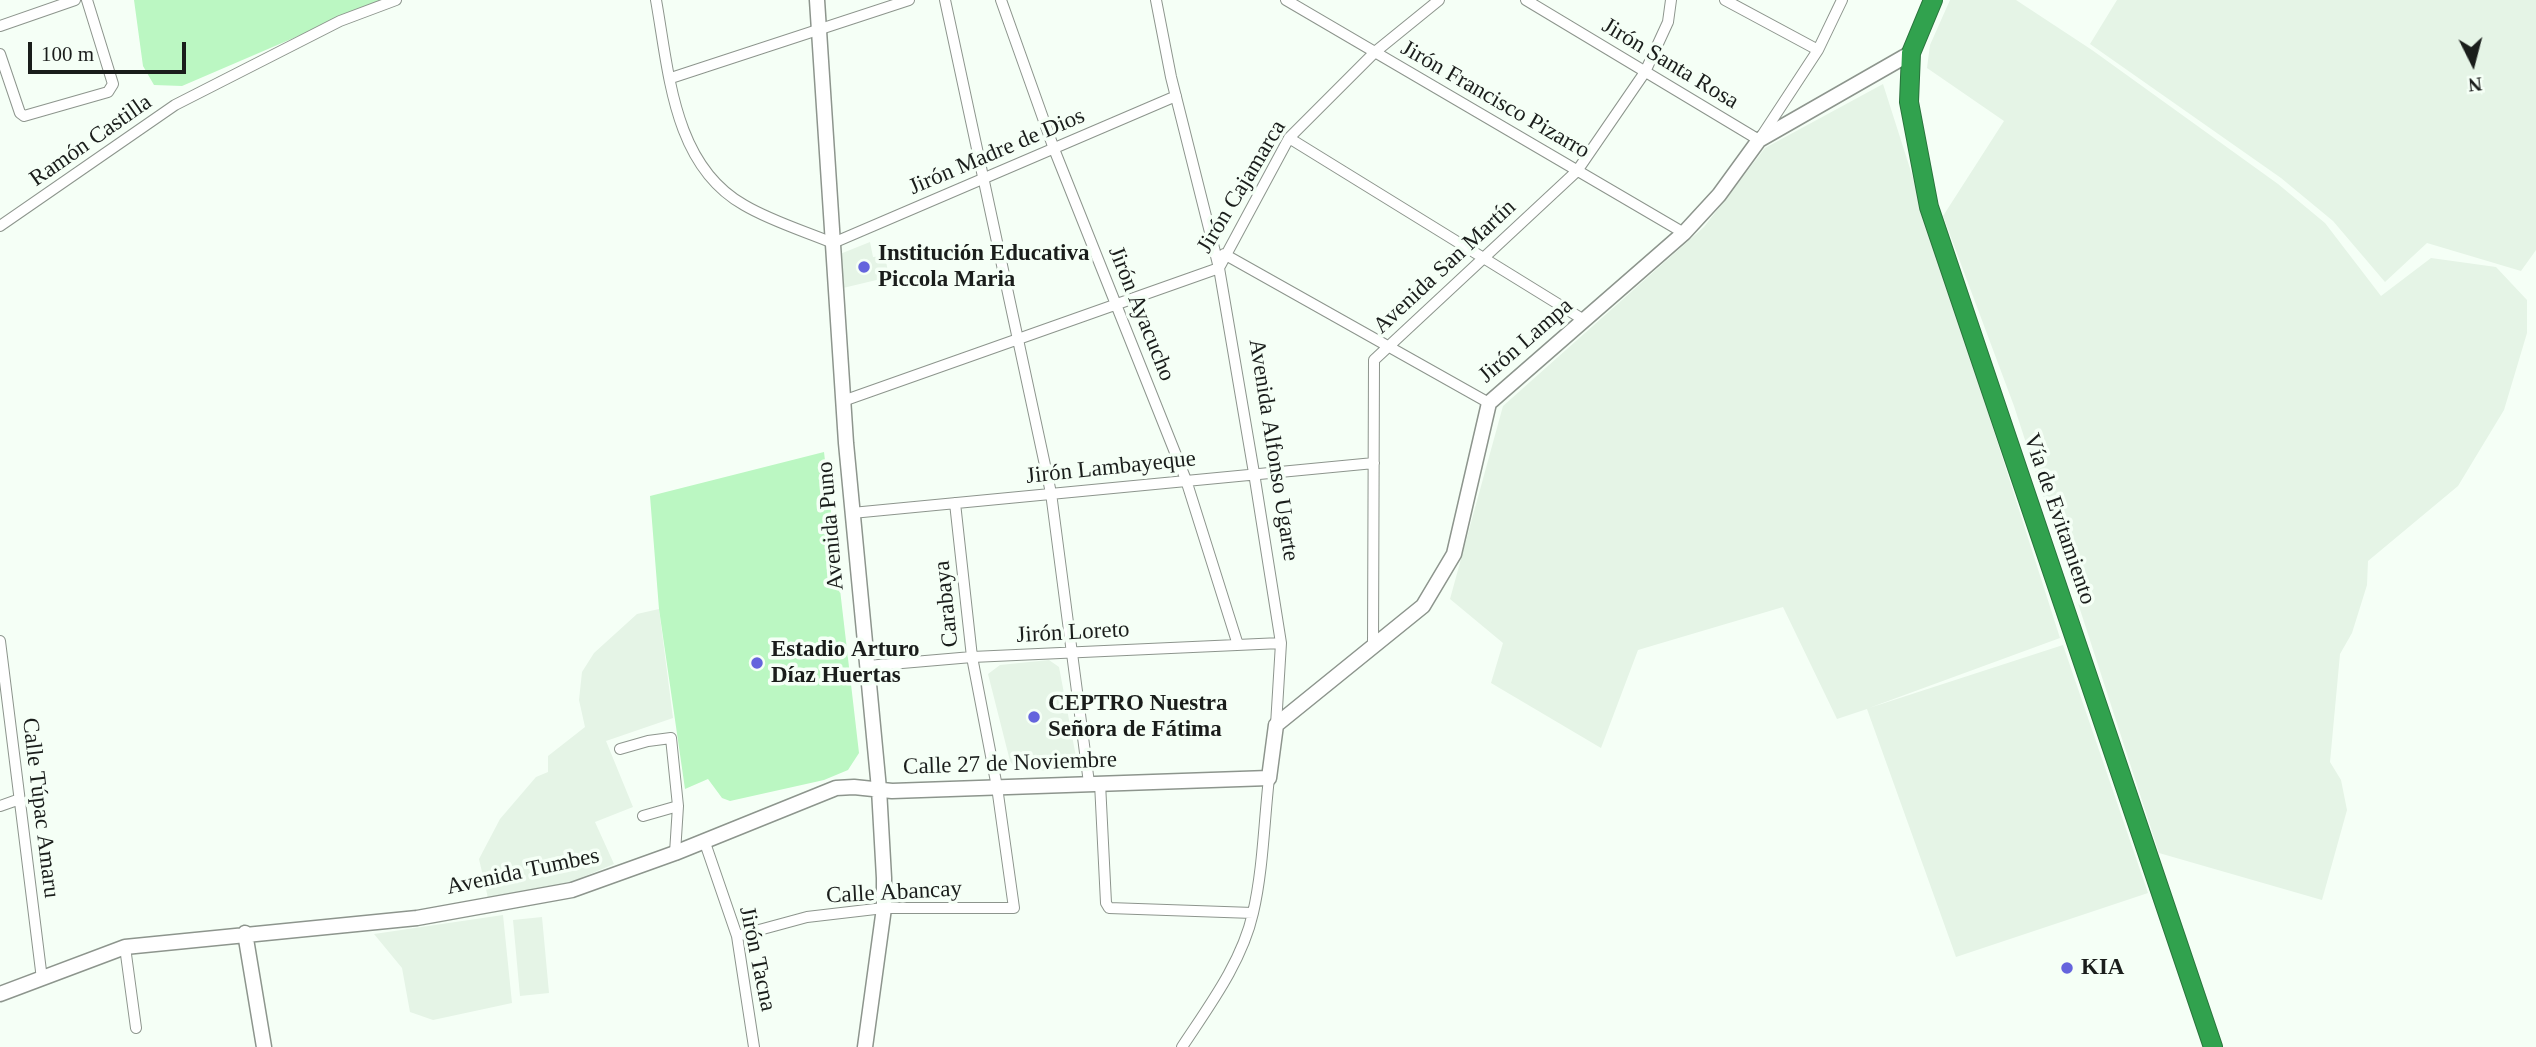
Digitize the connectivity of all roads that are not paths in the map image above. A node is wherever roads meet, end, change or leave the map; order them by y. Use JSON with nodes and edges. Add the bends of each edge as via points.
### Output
{"nodes":[{"id":1,"x":75,"y":0,"type":"edge"},
{"id":2,"x":87,"y":0,"type":"edge"},
{"id":3,"x":396,"y":0,"type":"edge"},
{"id":4,"x":656,"y":0,"type":"edge"},
{"id":5,"x":817,"y":0,"type":"edge"},
{"id":6,"x":909,"y":0,"type":"edge"},
{"id":7,"x":946,"y":0,"type":"edge"},
{"id":8,"x":1001,"y":0,"type":"edge"},
{"id":9,"x":1156,"y":0,"type":"edge"},
{"id":10,"x":1286,"y":0,"type":"edge"},
{"id":11,"x":1439,"y":0,"type":"edge"},
{"id":12,"x":1526,"y":0,"type":"edge"},
{"id":13,"x":1671,"y":0,"type":"edge"},
{"id":14,"x":1725,"y":0,"type":"edge"},
{"id":15,"x":1842,"y":0,"type":"edge"},
{"id":16,"x":1933,"y":0,"type":"edge"},
{"id":17,"x":0,"y":26,"type":"edge"},
{"id":18,"x":818,"y":31,"type":"junction"},
{"id":19,"x":1818,"y":50,"type":"junction"},
{"id":20,"x":1375,"y":52,"type":"junction"},
{"id":21,"x":1911,"y":53,"type":"junction"},
{"id":22,"x":0,"y":54,"type":"edge"},
{"id":23,"x":1645,"y":72,"type":"junction"},
{"id":24,"x":671,"y":78,"type":"junction"},
{"id":25,"x":1176,"y":96,"type":"junction"},
{"id":26,"x":1289,"y":138,"type":"junction"},
{"id":27,"x":1759,"y":140,"type":"junction"},
{"id":28,"x":1054,"y":149,"type":"junction"},
{"id":29,"x":1577,"y":170,"type":"junction"},
{"id":30,"x":983,"y":180,"type":"junction"},
{"id":31,"x":0,"y":226,"type":"edge"},
{"id":32,"x":1684,"y":233,"type":"junction"},
{"id":33,"x":833,"y":243,"type":"junction"},
{"id":34,"x":1214,"y":248,"type":"junction"},
{"id":35,"x":1227,"y":256,"type":"junction"},
{"id":36,"x":1483,"y":258,"type":"junction"},
{"id":37,"x":1219,"y":268,"type":"junction"},
{"id":38,"x":1116,"y":304,"type":"junction"},
{"id":39,"x":1584,"y":320,"type":"junction"},
{"id":40,"x":1017,"y":339,"type":"junction"},
{"id":41,"x":1389,"y":346,"type":"junction"},
{"id":42,"x":843,"y":401,"type":"junction"},
{"id":43,"x":1489,"y":403,"type":"junction"},
{"id":44,"x":1374,"y":463,"type":"junction"},
{"id":45,"x":1254,"y":473,"type":"junction"},
{"id":46,"x":1186,"y":480,"type":"junction"},
{"id":47,"x":1051,"y":493,"type":"junction"},
{"id":48,"x":954,"y":503,"type":"junction"},
{"id":49,"x":852,"y":513,"type":"junction"},
{"id":50,"x":0,"y":641,"type":"edge"},
{"id":51,"x":1281,"y":643,"type":"junction"},
{"id":52,"x":1238,"y":645,"type":"junction"},
{"id":53,"x":1373,"y":646,"type":"junction"},
{"id":54,"x":1072,"y":652,"type":"junction"},
{"id":55,"x":972,"y":657,"type":"junction"},
{"id":56,"x":867,"y":666,"type":"junction"},
{"id":57,"x":1276,"y":725,"type":"junction"},
{"id":58,"x":620,"y":749,"type":"dead end"},
{"id":59,"x":1269,"y":778,"type":"junction"},
{"id":60,"x":1094,"y":783,"type":"junction"},
{"id":61,"x":997,"y":788,"type":"junction"},
{"id":62,"x":879,"y":789,"type":"junction"},
{"id":63,"x":20,"y":799,"type":"junction"},
{"id":64,"x":0,"y":806,"type":"edge"},
{"id":65,"x":678,"y":806,"type":"junction"},
{"id":66,"x":643,"y":816,"type":"dead end"},
{"id":67,"x":704,"y":840,"type":"junction"},
{"id":68,"x":675,"y":853,"type":"junction"},
{"id":69,"x":884,"y":908,"type":"junction"},
{"id":70,"x":1014,"y":908,"type":"joint"},
{"id":71,"x":1253,"y":912,"type":"junction"},
{"id":72,"x":245,"y":933,"type":"junction"},
{"id":73,"x":737,"y":936,"type":"junction"},
{"id":74,"x":125,"y":947,"type":"junction"},
{"id":75,"x":42,"y":979,"type":"junction"},
{"id":76,"x":0,"y":994,"type":"edge"},
{"id":77,"x":136,"y":1028,"type":"dead end"},
{"id":78,"x":264,"y":1047,"type":"edge"},
{"id":79,"x":754,"y":1047,"type":"edge"},
{"id":80,"x":865,"y":1047,"type":"edge"},
{"id":81,"x":1182,"y":1047,"type":"edge"},
{"id":82,"x":2213,"y":1047,"type":"edge"}],
"edges":[{"from":1,"to":17,"type":"street"},
{"from":2,"to":22,"type":"street","via":[[113,84],[108,92],[24,116]]},
{"from":3,"to":31,"type":"street","name":"Ramón Castilla","via":[[340,21],[175,105]]},
{"from":4,"to":24,"type":"street"},
{"from":5,"to":18,"type":"street","name":"Avenida Puno"},
{"from":6,"to":18,"type":"street"},
{"from":7,"to":30,"type":"street"},
{"from":8,"to":28,"type":"street","name":"Jirón Ayacucho"},
{"from":9,"to":25,"type":"street","name":"Avenida Alfonso Ugarte"},
{"from":10,"to":20,"type":"street","name":"Jirón Francisco Pizarro"},
{"from":11,"to":20,"type":"street","name":"Jirón Cajamarca"},
{"from":12,"to":23,"type":"street","name":"Jirón Santa Rosa"},
{"from":13,"to":23,"type":"street","name":"Avenida San Martín","via":[[1668,22]]},
{"from":14,"to":19,"type":"street"},
{"from":15,"to":19,"type":"street","name":"Jirón Lampa"},
{"from":16,"to":21,"type":"highway","name":"Vía de Evitamiento"},
{"from":18,"to":24,"type":"street"},
{"from":18,"to":33,"type":"street","name":"Avenida Puno"},
{"from":19,"to":27,"type":"street","name":"Jirón Lampa"},
{"from":20,"to":26,"type":"street","name":"Jirón Cajamarca"},
{"from":20,"to":29,"type":"street","name":"Jirón Francisco Pizarro"},
{"from":21,"to":27,"type":"street"},
{"from":21,"to":82,"type":"highway","name":"Vía de Evitamiento","via":[[1909,102],[1929,207]]},
{"from":23,"to":27,"type":"street","name":"Jirón Santa Rosa"},
{"from":23,"to":29,"type":"street","name":"Avenida San Martín"},
{"from":24,"to":33,"type":"street","via":[[685,135],[697,161],[716,185],[743,205]]},
{"from":25,"to":28,"type":"street","name":"Jirón Madre de Dios"},
{"from":25,"to":34,"type":"street","name":"Avenida Alfonso Ugarte"},
{"from":26,"to":35,"type":"street","name":"Jirón Cajamarca"},
{"from":26,"to":36,"type":"street"},
{"from":27,"to":32,"type":"street","name":"Jirón Lampa"},
{"from":28,"to":30,"type":"street","name":"Jirón Madre de Dios"},
{"from":28,"to":38,"type":"street","name":"Jirón Ayacucho"},
{"from":29,"to":32,"type":"street","name":"Jirón Francisco Pizarro"},
{"from":29,"to":36,"type":"street","name":"Avenida San Martín"},
{"from":30,"to":33,"type":"street","name":"Jirón Madre de Dios"},
{"from":30,"to":40,"type":"street"},
{"from":32,"to":39,"type":"street","name":"Jirón Lampa"},
{"from":33,"to":42,"type":"street","name":"Avenida Puno"},
{"from":34,"to":35,"type":"street"},
{"from":34,"to":37,"type":"street","name":"Avenida Alfonso Ugarte"},
{"from":35,"to":37,"type":"street","name":"Jirón Cajamarca"},
{"from":35,"to":41,"type":"street"},
{"from":36,"to":39,"type":"street"},
{"from":36,"to":41,"type":"street","name":"Avenida San Martín"},
{"from":37,"to":38,"type":"street","name":"Jirón Cajamarca"},
{"from":37,"to":45,"type":"street","name":"Avenida Alfonso Ugarte"},
{"from":38,"to":40,"type":"street","name":"Jirón Cajamarca"},
{"from":38,"to":46,"type":"street","name":"Jirón Ayacucho"},
{"from":39,"to":43,"type":"street","name":"Jirón Lampa"},
{"from":40,"to":42,"type":"street","name":"Jirón Cajamarca"},
{"from":40,"to":47,"type":"street"},
{"from":41,"to":43,"type":"street"},
{"from":41,"to":44,"type":"street","name":"Avenida San Martín","via":[[1374,360]]},
{"from":42,"to":49,"type":"street","name":"Avenida Puno"},
{"from":43,"to":53,"type":"street","name":"Jirón Lampa","via":[[1454,554],[1423,606]]},
{"from":44,"to":45,"type":"street","name":"Jirón Lambayeque"},
{"from":44,"to":53,"type":"street","name":"Avenida San Martín"},
{"from":45,"to":46,"type":"street","name":"Jirón Lambayeque"},
{"from":45,"to":51,"type":"street","name":"Avenida Alfonso Ugarte"},
{"from":46,"to":47,"type":"street","name":"Jirón Lambayeque"},
{"from":46,"to":52,"type":"street","name":"Jirón Ayacucho"},
{"from":47,"to":48,"type":"street","name":"Jirón Lambayeque"},
{"from":47,"to":54,"type":"street"},
{"from":48,"to":49,"type":"street","name":"Jirón Lambayeque"},
{"from":48,"to":55,"type":"street","name":"Carabaya"},
{"from":49,"to":56,"type":"street","name":"Avenida Puno"},
{"from":50,"to":63,"type":"street","name":"Calle Túpac Amaru"},
{"from":51,"to":52,"type":"street","name":"Jirón Loreto"},
{"from":51,"to":57,"type":"street","name":"Avenida Alfonso Ugarte"},
{"from":52,"to":54,"type":"street","name":"Jirón Loreto"},
{"from":53,"to":57,"type":"street","name":"Jirón Lampa"},
{"from":54,"to":55,"type":"street","name":"Jirón Loreto"},
{"from":54,"to":60,"type":"street"},
{"from":55,"to":56,"type":"street","name":"Jirón Loreto"},
{"from":55,"to":61,"type":"street","name":"Carabaya"},
{"from":56,"to":62,"type":"street","name":"Avenida Puno"},
{"from":57,"to":59,"type":"street","name":"Avenida Alfonso Ugarte"},
{"from":58,"to":65,"type":"street","via":[[671,738]]},
{"from":59,"to":60,"type":"street","name":"Calle 27 de Noviembre"},
{"from":59,"to":71,"type":"street","name":"Avenida Alfonso Ugarte"},
{"from":60,"to":61,"type":"street","name":"Calle 27 de Noviembre"},
{"from":60,"to":71,"type":"street","via":[[1110,908]]},
{"from":61,"to":62,"type":"street","name":"Calle 27 de Noviembre"},
{"from":61,"to":70,"type":"street","name":"Carabaya"},
{"from":62,"to":67,"type":"street","name":"Avenida Tumbes","via":[[836,788]]},
{"from":62,"to":69,"type":"street","name":"Avenida Puno"},
{"from":63,"to":64,"type":"street"},
{"from":63,"to":75,"type":"street","name":"Calle Túpac Amaru"},
{"from":65,"to":66,"type":"street"},
{"from":65,"to":68,"type":"street"},
{"from":67,"to":68,"type":"street","name":"Avenida Tumbes"},
{"from":67,"to":73,"type":"street","name":"Jirón Tacna"},
{"from":68,"to":72,"type":"street","name":"Avenida Tumbes","via":[[551,894],[417,918]]},
{"from":69,"to":70,"type":"street","name":"Calle Abancay"},
{"from":69,"to":73,"type":"street","name":"Calle Abancay","via":[[807,918]]},
{"from":69,"to":80,"type":"street","name":"Avenida Puno"},
{"from":71,"to":81,"type":"street","name":"Avenida Alfonso Ugarte","via":[[1237,955]]},
{"from":72,"to":74,"type":"street"},
{"from":72,"to":78,"type":"street"},
{"from":73,"to":79,"type":"street","name":"Jirón Tacna"},
{"from":74,"to":75,"type":"street"},
{"from":74,"to":77,"type":"street"},
{"from":75,"to":76,"type":"street"}]}
